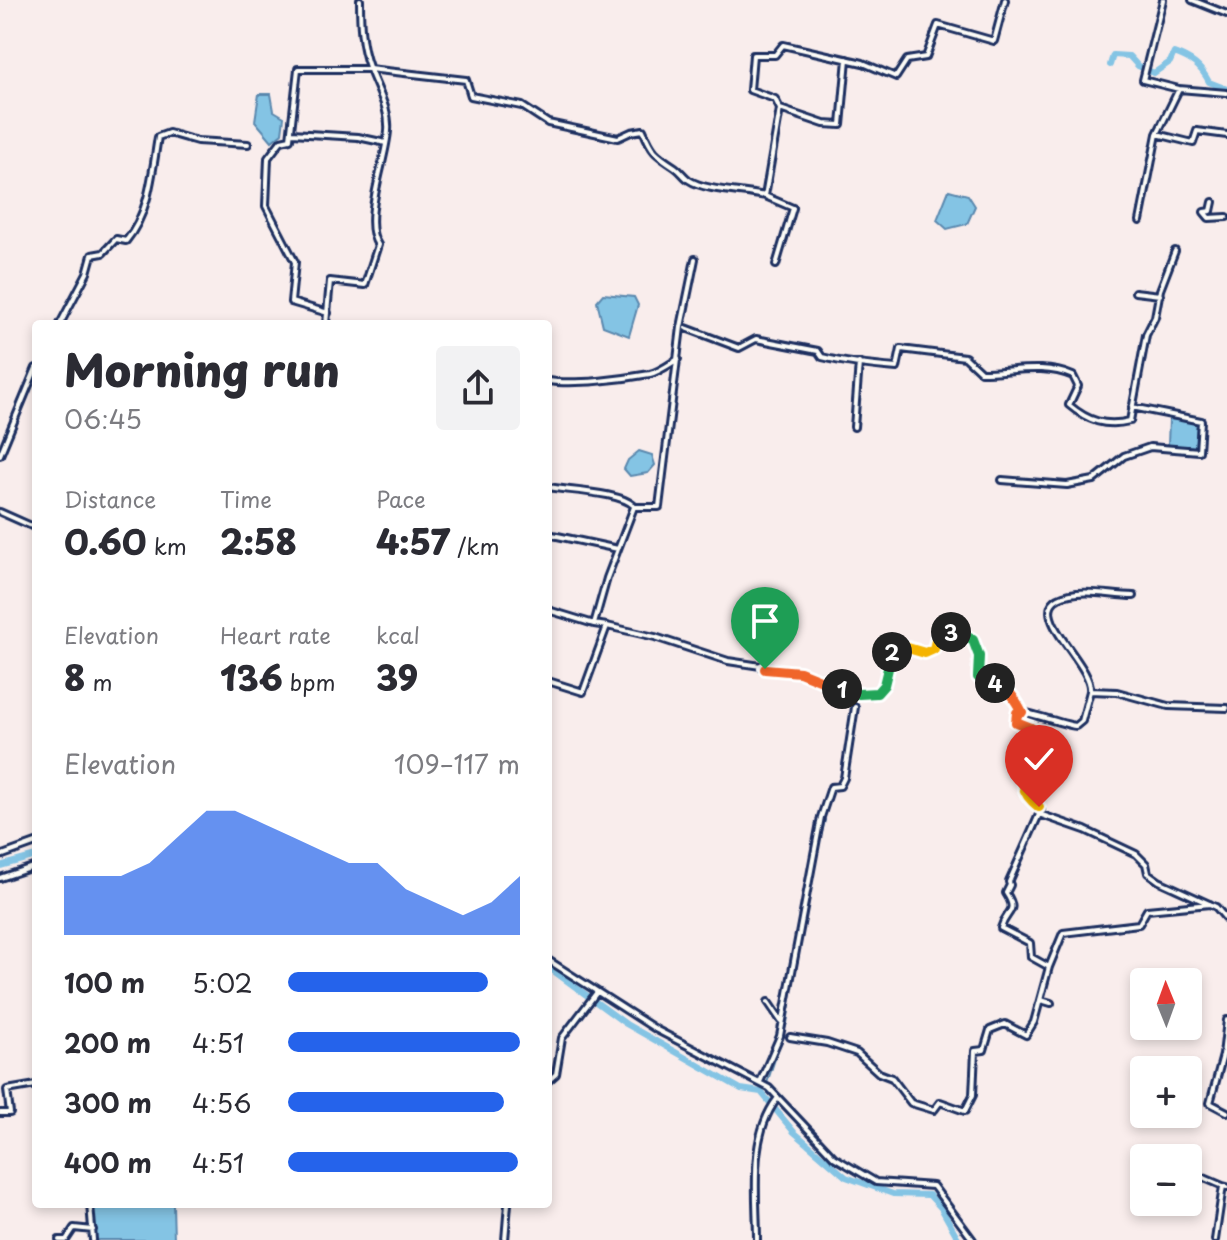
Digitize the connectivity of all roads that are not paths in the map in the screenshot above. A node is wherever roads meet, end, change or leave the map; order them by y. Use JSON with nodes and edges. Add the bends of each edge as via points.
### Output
{"nodes":[{"id":1,"x":360,"y":0,"type":"edge"},
{"id":2,"x":1005,"y":0,"type":"edge"},
{"id":3,"x":1163,"y":0,"type":"edge"},
{"id":4,"x":1192,"y":0,"type":"edge"},
{"id":5,"x":1227,"y":14,"type":"edge"},
{"id":6,"x":847,"y":59,"type":"junction"},
{"id":7,"x":369,"y":69,"type":"junction"},
{"id":8,"x":1179,"y":89,"type":"junction"},
{"id":9,"x":1227,"y":93,"type":"edge"},
{"id":10,"x":780,"y":109,"type":"junction"},
{"id":11,"x":292,"y":133,"type":"junction"},
{"id":12,"x":1157,"y":134,"type":"junction"},
{"id":13,"x":1227,"y":135,"type":"edge"},
{"id":14,"x":386,"y":143,"type":"junction"},
{"id":15,"x":248,"y":144,"type":"dead end"},
{"id":16,"x":765,"y":196,"type":"junction"},
{"id":17,"x":1213,"y":202,"type":"dead end"},
{"id":18,"x":1227,"y":217,"type":"edge"},
{"id":19,"x":1140,"y":221,"type":"dead end"},
{"id":20,"x":1175,"y":251,"type":"dead end"},
{"id":21,"x":695,"y":259,"type":"dead end"},
{"id":22,"x":776,"y":265,"type":"dead end"},
{"id":23,"x":1135,"y":292,"type":"dead end"},
{"id":24,"x":1160,"y":295,"type":"junction"},
{"id":25,"x":328,"y":313,"type":"junction"},
{"id":26,"x":62,"y":320,"type":"edge"},
{"id":27,"x":327,"y":320,"type":"edge"},
{"id":28,"x":686,"y":328,"type":"dead end"},
{"id":29,"x":678,"y":359,"type":"junction"},
{"id":30,"x":859,"y":363,"type":"junction"},
{"id":31,"x":32,"y":378,"type":"edge"},
{"id":32,"x":552,"y":382,"type":"edge"},
{"id":33,"x":1132,"y":407,"type":"junction"},
{"id":34,"x":854,"y":427,"type":"dead end"},
{"id":35,"x":0,"y":455,"type":"edge"},
{"id":36,"x":1002,"y":480,"type":"dead end"},
{"id":37,"x":552,"y":488,"type":"edge"},
{"id":38,"x":634,"y":507,"type":"junction"},
{"id":39,"x":0,"y":512,"type":"edge"},
{"id":40,"x":32,"y":526,"type":"edge"},
{"id":41,"x":552,"y":535,"type":"edge"},
{"id":42,"x":618,"y":549,"type":"junction"},
{"id":43,"x":1134,"y":596,"type":"dead end"},
{"id":44,"x":552,"y":611,"type":"edge"},
{"id":45,"x":594,"y":624,"type":"junction"},
{"id":46,"x":607,"y":626,"type":"junction"},
{"id":47,"x":552,"y":682,"type":"edge"},
{"id":48,"x":1090,"y":691,"type":"junction"},
{"id":49,"x":855,"y":707,"type":"dead end"},
{"id":50,"x":1227,"y":708,"type":"edge"},
{"id":51,"x":1022,"y":712,"type":"junction"},
{"id":52,"x":1039,"y":814,"type":"junction"},
{"id":53,"x":32,"y":844,"type":"edge"},
{"id":54,"x":0,"y":856,"type":"edge"},
{"id":55,"x":32,"y":867,"type":"edge"},
{"id":56,"x":0,"y":878,"type":"edge"},
{"id":57,"x":1210,"y":904,"type":"junction"},
{"id":58,"x":1227,"y":920,"type":"edge"},
{"id":59,"x":552,"y":963,"type":"edge"},
{"id":60,"x":1049,"y":967,"type":"junction"},
{"id":61,"x":595,"y":994,"type":"junction"},
{"id":62,"x":1041,"y":1000,"type":"junction"},
{"id":63,"x":768,"y":1002,"type":"dead end"},
{"id":64,"x":1051,"y":1003,"type":"dead end"},
{"id":65,"x":1227,"y":1020,"type":"edge"},
{"id":66,"x":782,"y":1023,"type":"junction"},
{"id":67,"x":790,"y":1037,"type":"dead end"},
{"id":68,"x":552,"y":1078,"type":"edge"},
{"id":69,"x":760,"y":1082,"type":"junction"},
{"id":70,"x":32,"y":1086,"type":"edge"},
{"id":71,"x":777,"y":1100,"type":"junction"},
{"id":72,"x":1227,"y":1112,"type":"edge"},
{"id":73,"x":0,"y":1113,"type":"edge"},
{"id":74,"x":1202,"y":1177,"type":"edge"},
{"id":75,"x":1225,"y":1186,"type":"edge"},
{"id":76,"x":90,"y":1208,"type":"edge"},
{"id":77,"x":508,"y":1208,"type":"edge"},
{"id":78,"x":93,"y":1230,"type":"junction"},
{"id":79,"x":59,"y":1240,"type":"edge"},
{"id":80,"x":93,"y":1240,"type":"edge"},
{"id":81,"x":505,"y":1240,"type":"edge"},
{"id":82,"x":757,"y":1240,"type":"edge"},
{"id":83,"x":973,"y":1240,"type":"edge"},
{"id":84,"x":1215,"y":1240,"type":"edge"}],
"edges":[{"from":1,"to":7,"type":"street","via":[[360,32]]},
{"from":2,"to":6,"type":"street","via":[[994,41],[938,25],[926,57],[907,60],[896,77]]},
{"from":3,"to":8,"type":"street","via":[[1143,80]]},
{"from":4,"to":5,"type":"street"},
{"from":6,"to":10,"type":"street","via":[[841,125]]},
{"from":6,"to":10,"type":"street","via":[[783,45],[775,55],[753,55],[750,90],[775,99]]},
{"from":7,"to":11,"type":"street","via":[[298,69]]},
{"from":7,"to":14,"type":"street","via":[[380,87],[389,128]]},
{"from":7,"to":16,"type":"street","via":[[466,80],[475,98],[522,106],[548,123],[618,138],[643,130],[650,149],[690,181]]},
{"from":8,"to":9,"type":"street"},
{"from":8,"to":12,"type":"street"},
{"from":10,"to":16,"type":"street"},
{"from":11,"to":14,"type":"street"},
{"from":11,"to":25,"type":"street","via":[[268,158],[266,206],[295,262],[291,302]]},
{"from":12,"to":13,"type":"street","via":[[1193,143],[1197,131]]},
{"from":12,"to":19,"type":"street"},
{"from":14,"to":25,"type":"street","via":[[372,215],[372,237],[378,245],[365,285],[330,281]]},
{"from":15,"to":26,"type":"street","via":[[197,141],[169,133],[158,137],[149,193],[138,222],[126,241],[116,239],[103,253],[92,255]]},
{"from":16,"to":22,"type":"street","via":[[793,208]]},
{"from":17,"to":18,"type":"street","via":[[1211,211],[1204,212],[1209,218]]},
{"from":20,"to":24,"type":"street"},
{"from":21,"to":29,"type":"street"},
{"from":23,"to":24,"type":"street"},
{"from":24,"to":33,"type":"street"},
{"from":25,"to":27,"type":"street"},
{"from":28,"to":30,"type":"street","via":[[739,348],[756,339]]},
{"from":29,"to":32,"type":"street","via":[[652,374]]},
{"from":29,"to":38,"type":"street","via":[[659,507]]},
{"from":30,"to":33,"type":"street","via":[[897,368],[901,349],[965,357],[981,372],[1044,368],[1073,376],[1078,386],[1069,405],[1094,422],[1130,421]]},
{"from":30,"to":34,"type":"street"},
{"from":31,"to":35,"type":"street"},
{"from":33,"to":36,"type":"street","via":[[1201,421],[1199,451],[1150,447],[1124,456],[1094,480],[1067,485]]},
{"from":37,"to":38,"type":"street","via":[[611,496]]},
{"from":38,"to":42,"type":"street"},
{"from":39,"to":40,"type":"street"},
{"from":41,"to":42,"type":"street"},
{"from":42,"to":45,"type":"street"},
{"from":43,"to":48,"type":"street","via":[[1074,594],[1050,612],[1058,636],[1082,663]]},
{"from":44,"to":45,"type":"street"},
{"from":45,"to":46,"type":"street"},
{"from":46,"to":47,"type":"street","via":[[583,692]]},
{"from":46,"to":51,"type":"street","via":[[728,661],[800,672],[859,694],[877,693],[884,685],[894,644],[925,653],[934,649],[943,631],[960,632],[978,649],[978,677],[1003,686]]},
{"from":48,"to":50,"type":"street","via":[[1117,692],[1168,706]]},
{"from":48,"to":51,"type":"street","via":[[1076,726]]},
{"from":49,"to":66,"type":"street","via":[[844,778],[840,786],[831,787],[821,817]]},
{"from":51,"to":52,"type":"street","via":[[1016,722],[1034,733],[1023,777]]},
{"from":52,"to":57,"type":"street","via":[[1136,854],[1159,881]]},
{"from":52,"to":60,"type":"street","via":[[1009,882],[1006,893],[1012,911],[1001,928],[1030,943],[1031,957]]},
{"from":53,"to":54,"type":"street"},
{"from":55,"to":56,"type":"street"},
{"from":57,"to":58,"type":"street"},
{"from":57,"to":60,"type":"street","via":[[1147,910],[1139,924],[1063,933]]},
{"from":59,"to":61,"type":"street"},
{"from":60,"to":62,"type":"street"},
{"from":61,"to":68,"type":"street","via":[[562,1038]]},
{"from":61,"to":69,"type":"street"},
{"from":62,"to":64,"type":"street"},
{"from":62,"to":67,"type":"street","via":[[1026,1035],[1005,1024],[990,1030],[984,1050],[975,1051],[973,1095],[965,1111],[940,1102],[934,1110],[922,1108],[857,1053]]},
{"from":63,"to":66,"type":"street"},
{"from":65,"to":72,"type":"street","via":[[1210,1103]]},
{"from":66,"to":69,"type":"street"},
{"from":69,"to":71,"type":"street"},
{"from":70,"to":73,"type":"street","via":[[7,1090],[10,1113]]},
{"from":71,"to":82,"type":"street","via":[[762,1126]]},
{"from":71,"to":83,"type":"street","via":[[834,1157],[876,1182],[933,1186]]},
{"from":74,"to":75,"type":"street"},
{"from":75,"to":84,"type":"street"},
{"from":76,"to":78,"type":"street"},
{"from":77,"to":81,"type":"street"},
{"from":78,"to":79,"type":"street","via":[[74,1228],[66,1240]]},
{"from":78,"to":80,"type":"street"}]}
